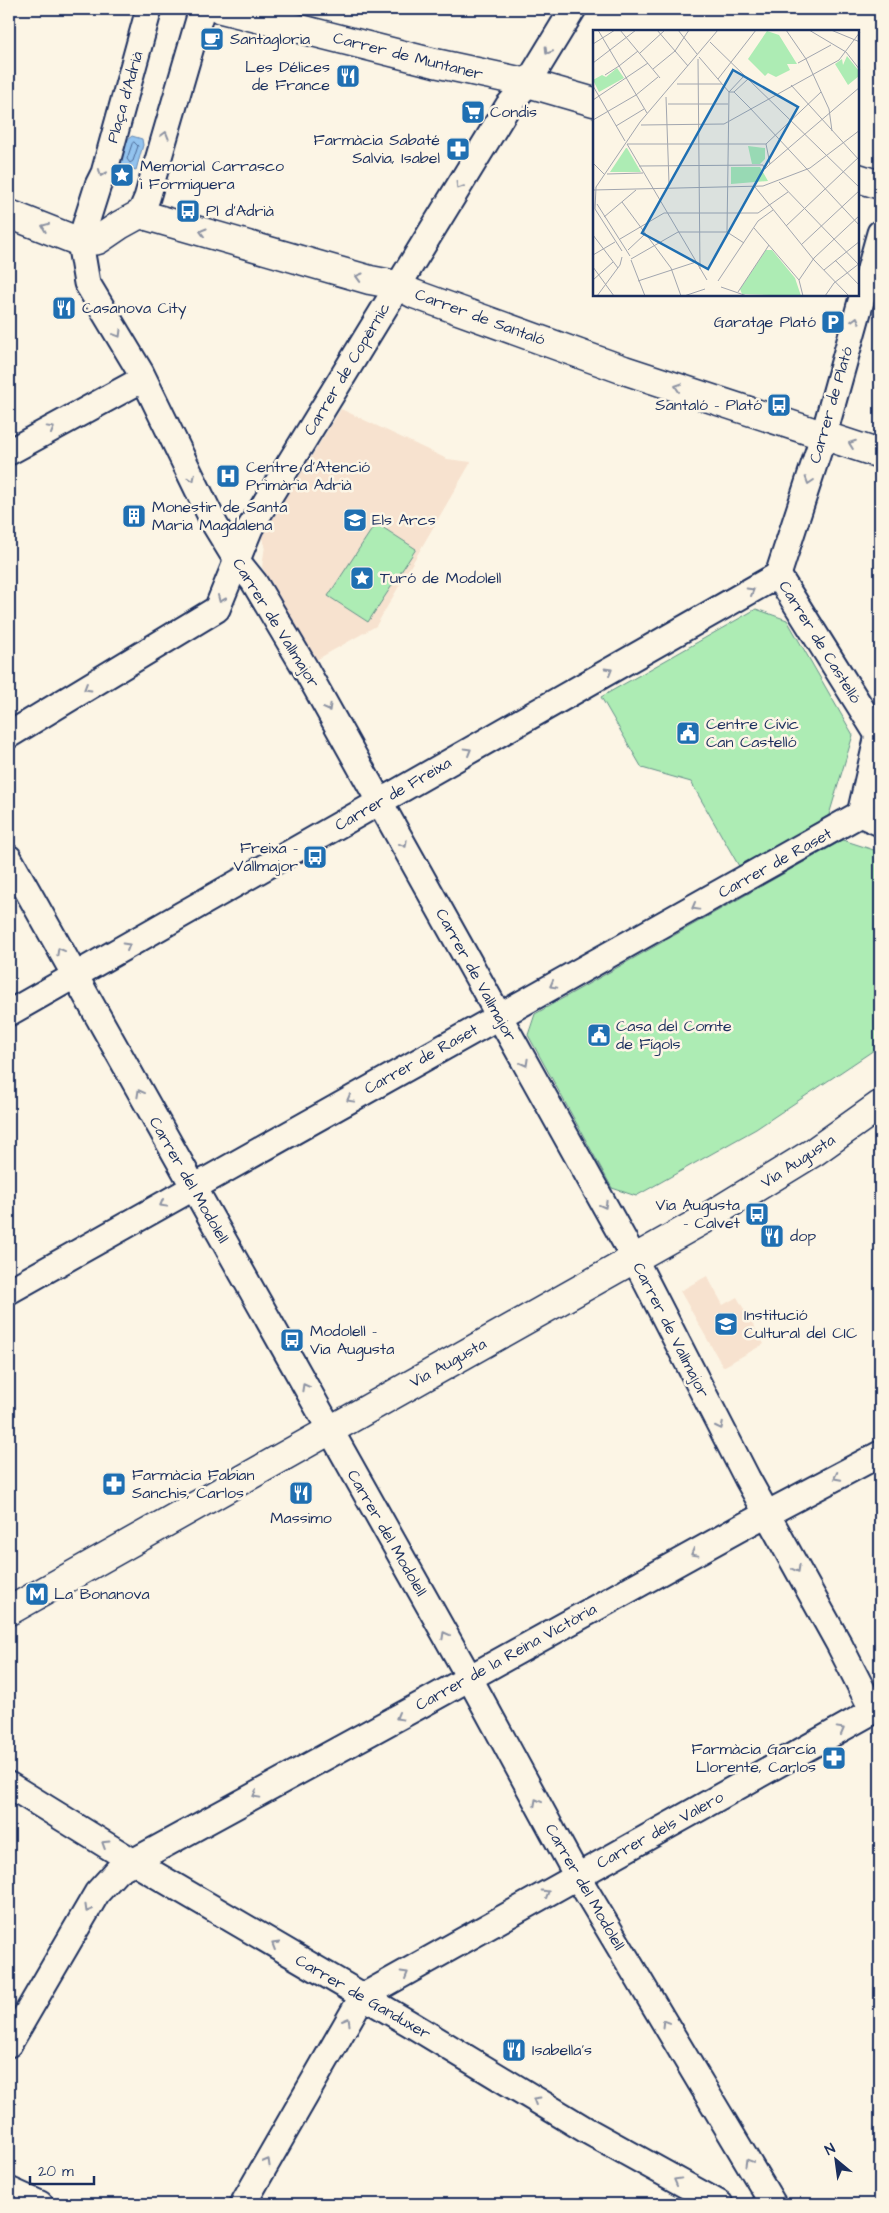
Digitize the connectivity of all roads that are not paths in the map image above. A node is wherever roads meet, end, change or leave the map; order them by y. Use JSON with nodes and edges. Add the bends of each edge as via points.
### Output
{"nodes":[{"id":1,"x":149,"y":9,"type":"edge"},
{"id":2,"x":202,"y":9,"type":"edge"},
{"id":3,"x":222,"y":9,"type":"edge"},
{"id":4,"x":573,"y":9,"type":"edge"},
{"id":5,"x":528,"y":83,"type":"junction"},
{"id":6,"x":593,"y":102,"type":"edge"},
{"id":7,"x":859,"y":178,"type":"edge"},
{"id":8,"x":880,"y":185,"type":"edge"},
{"id":9,"x":9,"y":214,"type":"edge"},
{"id":10,"x":140,"y":214,"type":"junction"},
{"id":11,"x":880,"y":233,"type":"edge"},
{"id":12,"x":80,"y":242,"type":"junction"},
{"id":13,"x":397,"y":286,"type":"junction"},
{"id":14,"x":143,"y":379,"type":"junction"},
{"id":15,"x":824,"y":434,"type":"junction"},
{"id":16,"x":9,"y":452,"type":"edge"},
{"id":17,"x":880,"y":454,"type":"edge"},
{"id":18,"x":237,"y":562,"type":"junction"},
{"id":19,"x":778,"y":575,"type":"junction"},
{"id":20,"x":9,"y":735,"type":"edge"},
{"id":21,"x":879,"y":735,"type":"edge"},
{"id":22,"x":380,"y":801,"type":"junction"},
{"id":23,"x":870,"y":819,"type":"edge"},
{"id":24,"x":9,"y":858,"type":"edge"},
{"id":25,"x":74,"y":976,"type":"junction"},
{"id":26,"x":9,"y":1013,"type":"edge"},
{"id":27,"x":499,"y":1015,"type":"junction"},
{"id":28,"x":880,"y":1105,"type":"edge"},
{"id":29,"x":194,"y":1187,"type":"junction"},
{"id":30,"x":634,"y":1258,"type":"junction"},
{"id":31,"x":9,"y":1291,"type":"edge"},
{"id":32,"x":329,"y":1430,"type":"junction"},
{"id":33,"x":880,"y":1454,"type":"edge"},
{"id":34,"x":766,"y":1514,"type":"junction"},
{"id":35,"x":9,"y":1610,"type":"edge"},
{"id":36,"x":469,"y":1677,"type":"junction"},
{"id":37,"x":877,"y":1712,"type":"edge"},
{"id":38,"x":9,"y":1785,"type":"edge"},
{"id":39,"x":132,"y":1861,"type":"junction"},
{"id":40,"x":577,"y":1876,"type":"junction"},
{"id":41,"x":362,"y":1997,"type":"junction"},
{"id":42,"x":9,"y":2044,"type":"edge"},
{"id":43,"x":9,"y":2190,"type":"edge"},
{"id":44,"x":36,"y":2203,"type":"edge"},
{"id":45,"x":243,"y":2204,"type":"edge"},
{"id":46,"x":720,"y":2204,"type":"edge"},
{"id":47,"x":773,"y":2204,"type":"edge"}],
"edges":[{"from":1,"to":12,"type":"street","name":"Plaça d'Adrià","one_way":true,"via":[[104,173]]},
{"from":10,"to":2,"type":"street","one_way":true},
{"from":3,"to":5,"type":"street","name":"Carrer de Muntaner"},
{"from":4,"to":5,"type":"street","name":"Carrer de Copèrnic","one_way":true},
{"from":5,"to":6,"type":"street","name":"Carrer de Muntaner"},
{"from":5,"to":13,"type":"street","name":"Carrer de Copèrnic","one_way":true,"via":[[508,106]]},
{"from":7,"to":8,"type":"street"},
{"from":12,"to":9,"type":"street","one_way":true},
{"from":10,"to":12,"type":"street","via":[[98,240]]},
{"from":13,"to":10,"type":"street","name":"Carrer de Santaló","one_way":true},
{"from":15,"to":11,"type":"street","name":"Carrer de Plató","one_way":true},
{"from":12,"to":14,"type":"street","name":"Carrer de Vallmajor","one_way":true,"via":[[87,283]]},
{"from":15,"to":13,"type":"street","name":"Carrer de Santaló","one_way":true,"via":[[624,370]]},
{"from":13,"to":18,"type":"street","name":"Carrer de Copèrnic","via":[[250,528]]},
{"from":16,"to":14,"type":"street","one_way":true},
{"from":14,"to":18,"type":"street","name":"Carrer de Vallmajor","one_way":true,"via":[[215,525]]},
{"from":17,"to":15,"type":"street","name":"Carrer de Santaló","one_way":true},
{"from":15,"to":19,"type":"street","name":"Carrer de Plató","one_way":true},
{"from":18,"to":20,"type":"street","name":"Carrer de Copèrnic","one_way":true,"via":[[217,609]]},
{"from":18,"to":22,"type":"street","name":"Carrer de Vallmajor","one_way":true,"via":[[254,582],[296,652]]},
{"from":19,"to":21,"type":"street","name":"Carrer de Castelló"},
{"from":22,"to":19,"type":"street","name":"Carrer de Freixa","one_way":true},
{"from":21,"to":23,"type":"street"},
{"from":25,"to":22,"type":"street","name":"Carrer de Freixa","one_way":true},
{"from":22,"to":27,"type":"street","name":"Carrer de Vallmajor","one_way":true},
{"from":23,"to":27,"type":"street","name":"Carrer de Raset","one_way":true},
{"from":25,"to":24,"type":"street","name":"Carrer del Modolell","one_way":true},
{"from":25,"to":26,"type":"street","name":"Carrer de Freixa"},
{"from":29,"to":25,"type":"street","name":"Carrer del Modolell","one_way":true},
{"from":27,"to":29,"type":"street","name":"Carrer de Raset","one_way":true},
{"from":27,"to":30,"type":"street","name":"Carrer de Vallmajor","one_way":true},
{"from":28,"to":30,"type":"street","name":"Via Augusta","via":[[773,1178]]},
{"from":29,"to":31,"type":"street","name":"Carrer de Raset","one_way":true},
{"from":32,"to":29,"type":"street","name":"Carrer del Modolell","one_way":true},
{"from":30,"to":32,"type":"street","name":"Via Augusta"},
{"from":30,"to":34,"type":"street","name":"Carrer de Vallmajor","one_way":true},
{"from":32,"to":35,"type":"street","name":"Via Augusta"},
{"from":36,"to":32,"type":"street","name":"Carrer del Modolell","one_way":true},
{"from":33,"to":34,"type":"street","name":"Carrer de la Reina Victòria","one_way":true},
{"from":34,"to":36,"type":"street","name":"Carrer de la Reina Victòria","one_way":true},
{"from":34,"to":37,"type":"street","name":"Carrer de Vallmajor","one_way":true},
{"from":36,"to":39,"type":"street","name":"Carrer de la Reina Victòria","one_way":true},
{"from":40,"to":36,"type":"street","name":"Carrer del Modolell","one_way":true},
{"from":40,"to":37,"type":"street","name":"Carrer dels Valero","one_way":true},
{"from":39,"to":38,"type":"street","name":"Carrer de Ganduxer","one_way":true},
{"from":41,"to":39,"type":"street","name":"Carrer de Ganduxer","one_way":true},
{"from":39,"to":42,"type":"street","name":"Carrer de la Reina Victòria","one_way":true,"via":[[118,1870],[97,1893]]},
{"from":41,"to":40,"type":"street","name":"Carrer dels Valero","one_way":true},
{"from":47,"to":40,"type":"street","name":"Carrer del Modolell","one_way":true},
{"from":45,"to":41,"type":"street","one_way":true},
{"from":46,"to":41,"type":"street","name":"Carrer de Ganduxer","one_way":true,"via":[[586,2130]]},
{"from":43,"to":44,"type":"street"}]}
